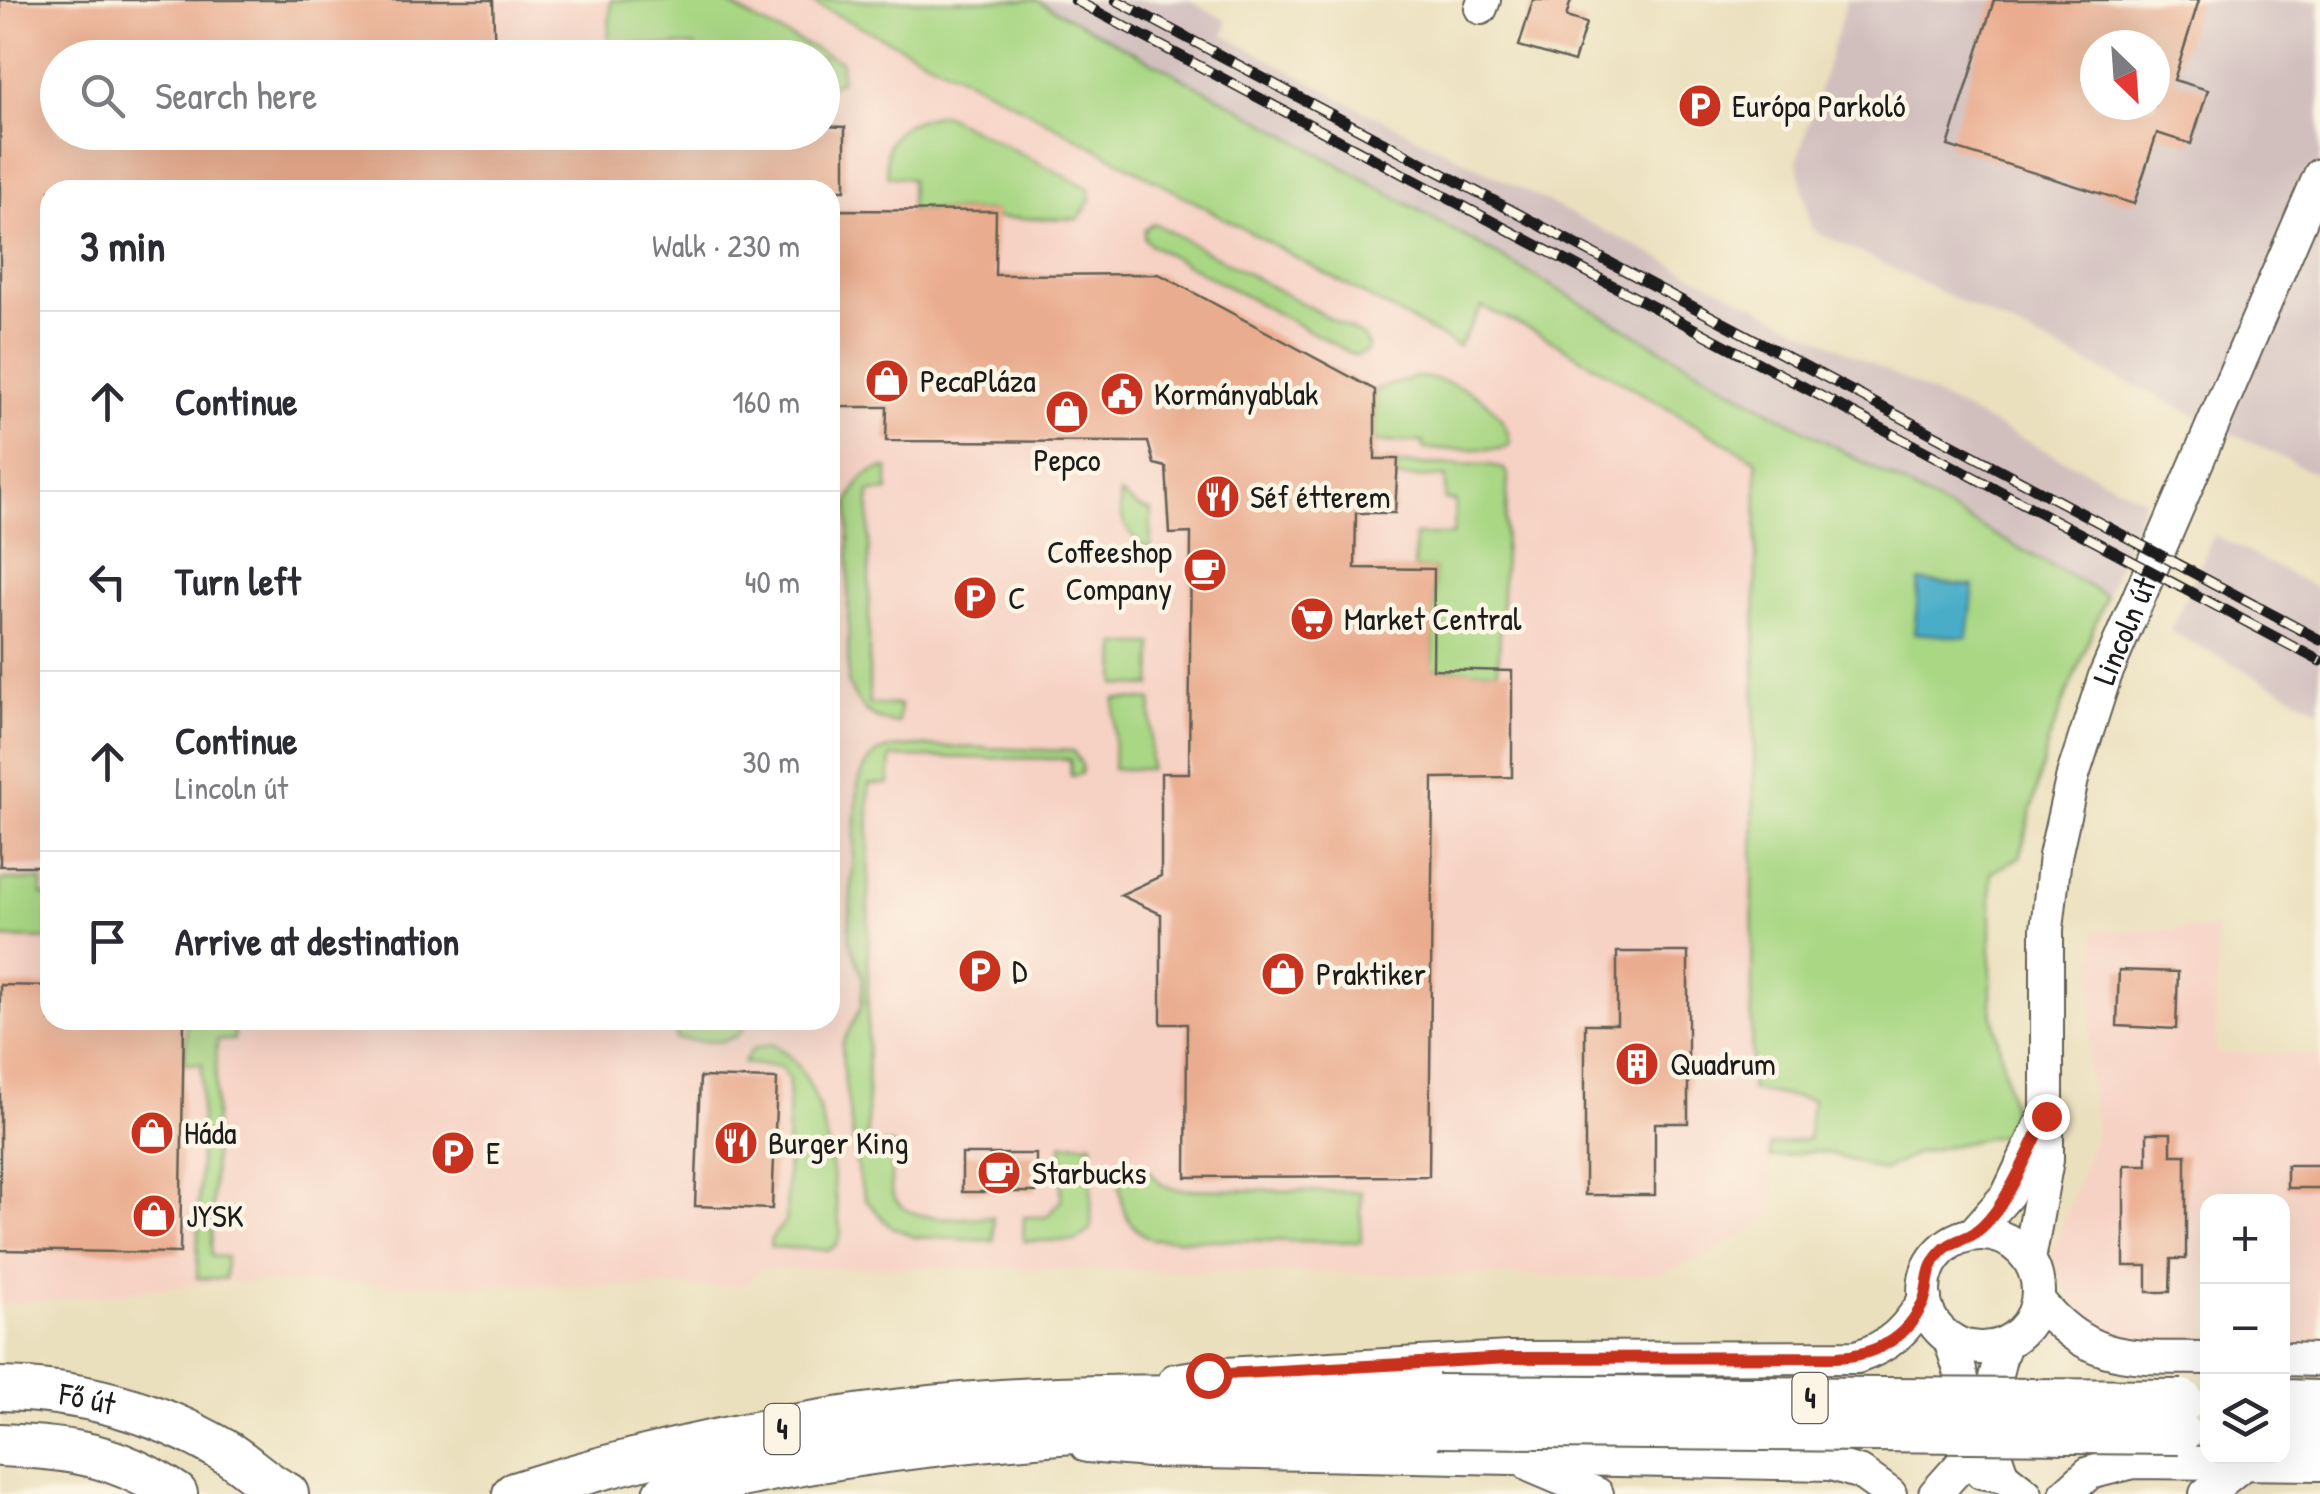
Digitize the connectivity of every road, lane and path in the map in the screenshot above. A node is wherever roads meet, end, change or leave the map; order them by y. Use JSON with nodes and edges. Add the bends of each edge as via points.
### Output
{"nodes":[{"id":1,"x":2320,"y":175,"type":"edge"},
{"id":2,"x":2046,"y":1116,"type":"junction"},
{"id":3,"x":1973,"y":1234,"type":"junction"},
{"id":4,"x":2029,"y":1260,"type":"junction"},
{"id":5,"x":1925,"y":1299,"type":"junction"},
{"id":6,"x":2038,"y":1300,"type":"junction"},
{"id":7,"x":1949,"y":1338,"type":"junction"},
{"id":8,"x":2005,"y":1343,"type":"junction"},
{"id":9,"x":2200,"y":1358,"type":"edge"},
{"id":10,"x":2290,"y":1359,"type":"edge"},
{"id":11,"x":2320,"y":1360,"type":"edge"},
{"id":12,"x":0,"y":1388,"type":"edge"},
{"id":13,"x":1057,"y":1398,"type":"junction"},
{"id":14,"x":2290,"y":1401,"type":"edge"},
{"id":15,"x":2320,"y":1402,"type":"edge"},
{"id":16,"x":1438,"y":1411,"type":"junction"},
{"id":17,"x":2194,"y":1417,"type":"edge"},
{"id":18,"x":168,"y":1422,"type":"junction"},
{"id":19,"x":2290,"y":1434,"type":"edge"},
{"id":20,"x":2320,"y":1434,"type":"edge"},
{"id":21,"x":1008,"y":1439,"type":"junction"},
{"id":22,"x":0,"y":1445,"type":"edge"},
{"id":23,"x":1513,"y":1458,"type":"junction"},
{"id":24,"x":2200,"y":1463,"type":"edge"},
{"id":25,"x":2244,"y":1464,"type":"edge"},
{"id":26,"x":2290,"y":1464,"type":"edge"},
{"id":27,"x":2320,"y":1464,"type":"edge"},
{"id":28,"x":2014,"y":1485,"type":"edge"},
{"id":29,"x":158,"y":1487,"type":"edge"},
{"id":30,"x":1942,"y":1488,"type":"edge"},
{"id":31,"x":244,"y":1494,"type":"edge"},
{"id":32,"x":287,"y":1494,"type":"edge"},
{"id":33,"x":514,"y":1494,"type":"edge"},
{"id":34,"x":664,"y":1494,"type":"edge"},
{"id":35,"x":1597,"y":1494,"type":"edge"},
{"id":36,"x":1890,"y":1494,"type":"edge"},
{"id":37,"x":2066,"y":1494,"type":"edge"},
{"id":38,"x":2206,"y":1494,"type":"edge"}],
"edges":[{"from":1,"to":2,"type":"street","name":"Lincoln út","via":[[2105,676],[2072,775],[2047,929]]},
{"from":2,"to":3,"type":"street","name":"Lincoln út","via":[[2008,1194]]},
{"from":2,"to":4,"type":"street","name":"Lincoln út","via":[[2047,1160]]},
{"from":3,"to":4,"type":"street","via":[[2004,1240]]},
{"from":3,"to":5,"type":"street","via":[[1943,1248],[1930,1265]]},
{"from":4,"to":6,"type":"street"},
{"from":5,"to":7,"type":"street"},
{"from":5,"to":13,"type":"street","via":[[1894,1340],[1857,1356],[1509,1358],[1208,1375]]},
{"from":6,"to":8,"type":"street","via":[[2021,1332]]},
{"from":6,"to":9,"type":"street","via":[[2092,1348],[2127,1357]]},
{"from":7,"to":8,"type":"street","via":[[1976,1348]]},
{"from":7,"to":30,"type":"street","via":[[1970,1408],[1970,1456]]},
{"from":8,"to":28,"type":"street","via":[[1991,1410],[1992,1452]]},
{"from":10,"to":11,"type":"street"},
{"from":12,"to":18,"type":"main road","name":"Fő út","via":[[86,1398]]},
{"from":13,"to":16,"type":"main road","number":"4"},
{"from":13,"to":33,"type":"main road","number":"4","via":[[878,1414],[705,1442]]},
{"from":14,"to":15,"type":"main road"},
{"from":16,"to":17,"type":"main road","number":"4","bridge":true},
{"from":16,"to":21,"type":"main road","number":"4"},
{"from":18,"to":31,"type":"main road"},
{"from":18,"to":32,"type":"main road","name":"Fő út"},
{"from":19,"to":20,"type":"main road"},
{"from":21,"to":23,"type":"street","via":[[1148,1452]]},
{"from":21,"to":34,"type":"main road","number":"4","via":[[794,1466]]},
{"from":22,"to":29,"type":"main road","via":[[115,1460]]},
{"from":23,"to":35,"type":"street"},
{"from":23,"to":36,"type":"street","via":[[1831,1464],[1861,1473]]},
{"from":24,"to":37,"type":"street","via":[[2109,1466],[2089,1473]]},
{"from":25,"to":38,"type":"street"},
{"from":26,"to":27,"type":"street"},
{"from":28,"to":30,"type":"street","via":[[1984,1472]]}]}
